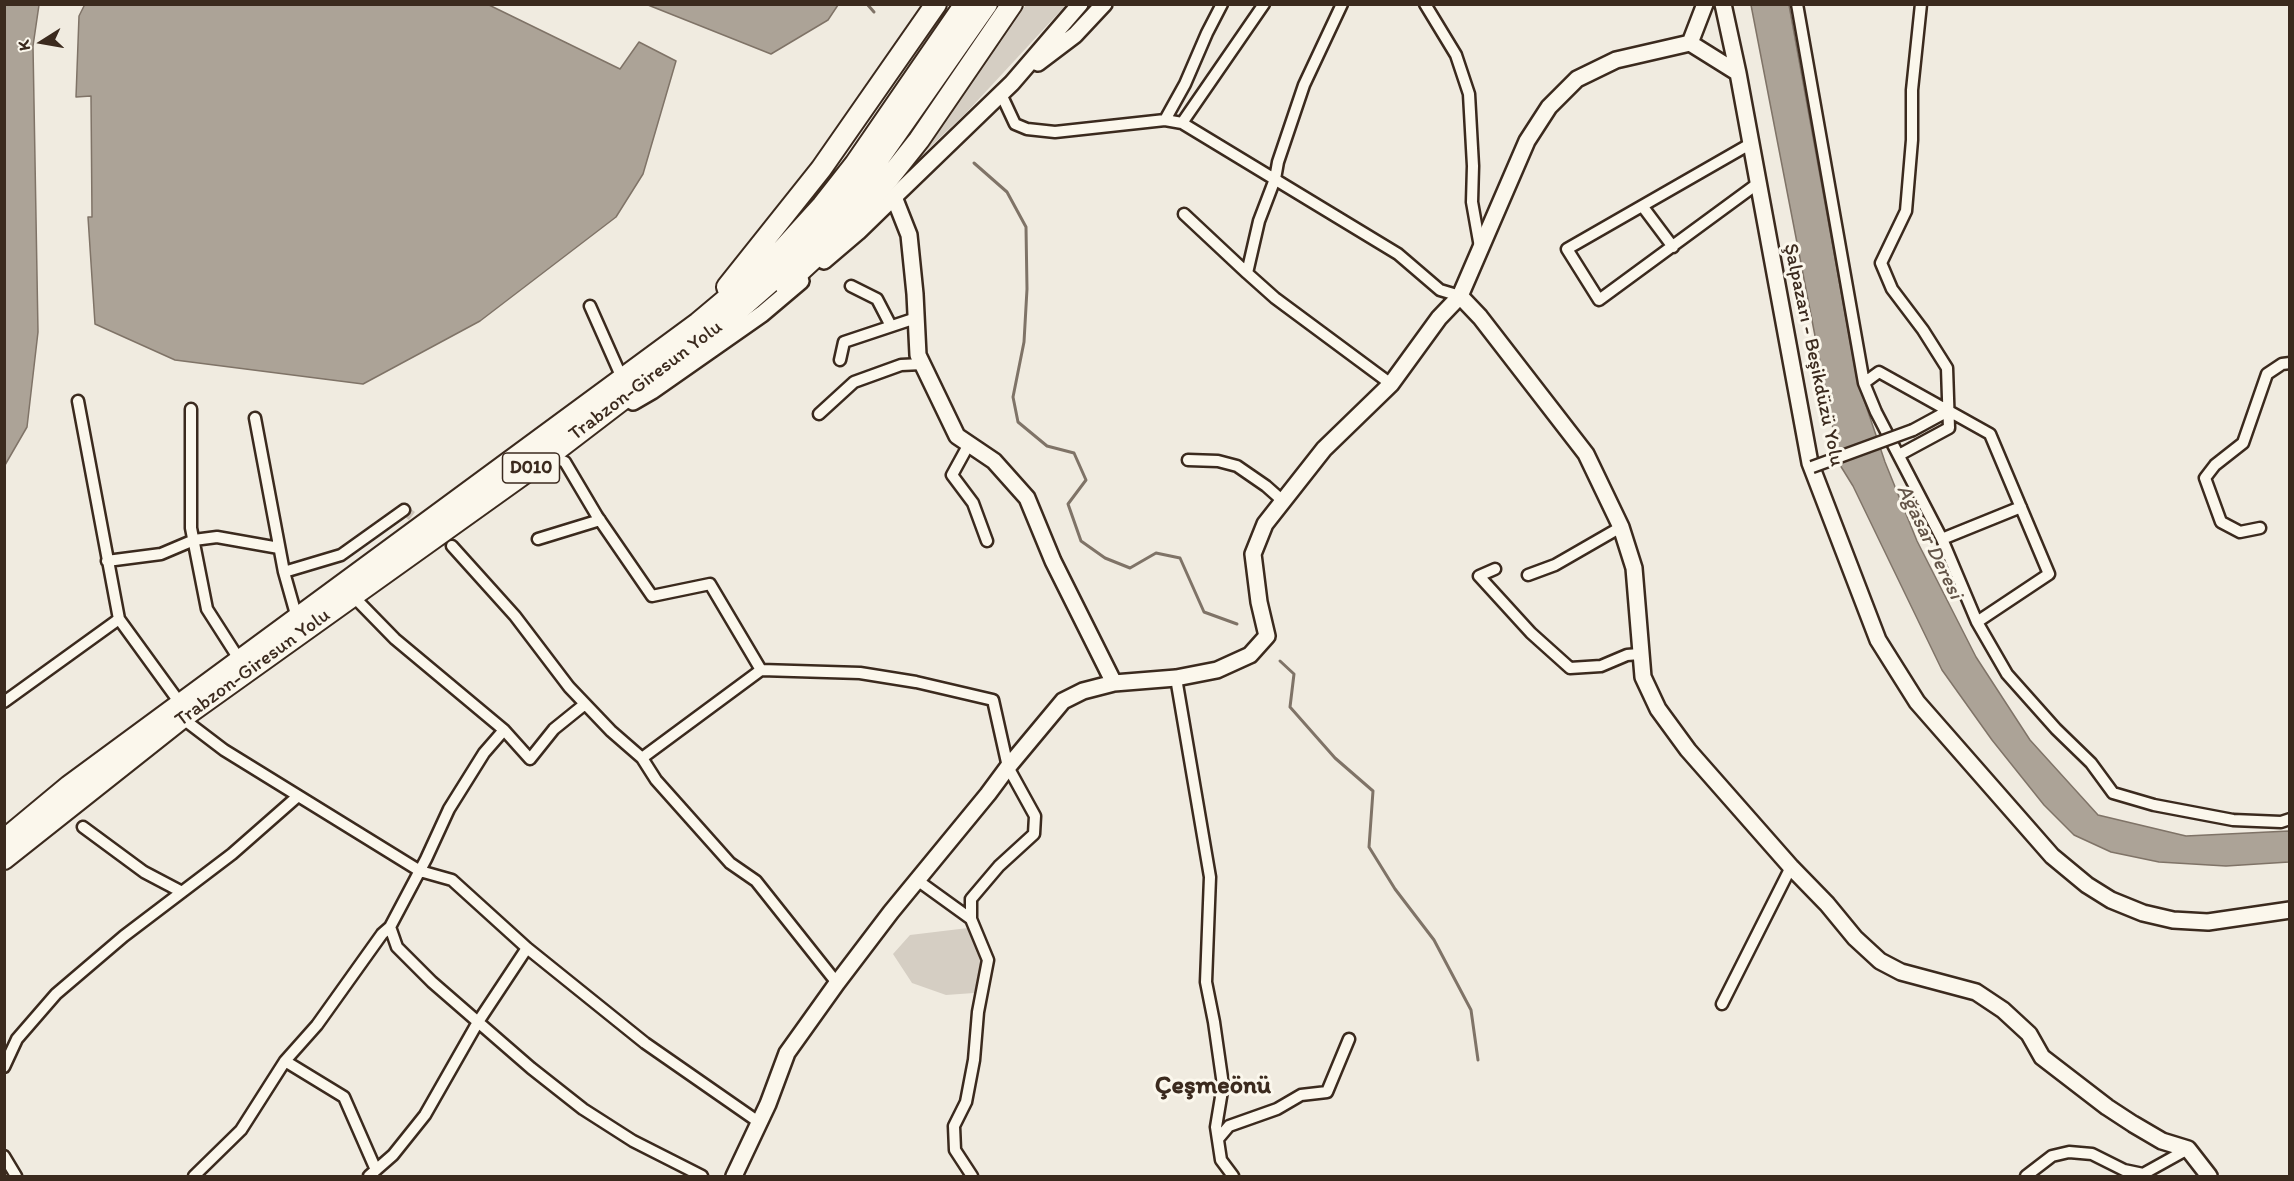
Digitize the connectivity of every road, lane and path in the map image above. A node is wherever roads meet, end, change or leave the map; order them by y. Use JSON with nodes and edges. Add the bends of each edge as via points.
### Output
{"nodes":[{"id":1,"x":936,"y":4,"type":"edge"},
{"id":2,"x":965,"y":4,"type":"edge"},
{"id":3,"x":987,"y":4,"type":"edge"},
{"id":4,"x":1012,"y":4,"type":"edge"},
{"id":5,"x":1080,"y":4,"type":"edge"},
{"id":6,"x":1104,"y":4,"type":"edge"},
{"id":7,"x":1222,"y":4,"type":"edge"},
{"id":8,"x":1264,"y":4,"type":"edge"},
{"id":9,"x":1342,"y":4,"type":"edge"},
{"id":10,"x":1425,"y":4,"type":"edge"},
{"id":11,"x":1705,"y":4,"type":"edge"},
{"id":12,"x":1723,"y":4,"type":"edge"},
{"id":13,"x":1797,"y":4,"type":"edge"},
{"id":14,"x":1922,"y":4,"type":"edge"},
{"id":15,"x":1690,"y":43,"type":"junction"},
{"id":16,"x":1738,"y":73,"type":"junction"},
{"id":17,"x":1007,"y":88,"type":"junction"},
{"id":18,"x":1166,"y":120,"type":"junction"},
{"id":19,"x":1182,"y":123,"type":"junction"},
{"id":20,"x":1750,"y":144,"type":"junction"},
{"id":21,"x":1275,"y":179,"type":"junction"},
{"id":22,"x":1757,"y":184,"type":"junction"},
{"id":23,"x":894,"y":197,"type":"junction"},
{"id":24,"x":1642,"y":207,"type":"junction"},
{"id":25,"x":1184,"y":214,"type":"dead end"},
{"id":26,"x":1480,"y":248,"type":"junction"},
{"id":27,"x":1673,"y":248,"type":"junction"},
{"id":28,"x":1247,"y":273,"type":"junction"},
{"id":29,"x":851,"y":286,"type":"dead end"},
{"id":30,"x":1460,"y":296,"type":"junction"},
{"id":31,"x":590,"y":306,"type":"dead end"},
{"id":32,"x":916,"y":318,"type":"junction"},
{"id":33,"x":698,"y":323,"type":"junction"},
{"id":34,"x":891,"y":326,"type":"junction"},
{"id":35,"x":840,"y":360,"type":"dead end"},
{"id":36,"x":2289,"y":363,"type":"edge"},
{"id":37,"x":922,"y":364,"type":"junction"},
{"id":38,"x":622,"y":378,"type":"junction"},
{"id":39,"x":1864,"y":383,"type":"junction"},
{"id":40,"x":1392,"y":384,"type":"junction"},
{"id":41,"x":78,"y":401,"type":"dead end"},
{"id":42,"x":633,"y":402,"type":"junction"},
{"id":43,"x":191,"y":409,"type":"dead end"},
{"id":44,"x":1948,"y":411,"type":"junction"},
{"id":45,"x":819,"y":414,"type":"dead end"},
{"id":46,"x":255,"y":418,"type":"dead end"},
{"id":47,"x":969,"y":444,"type":"junction"},
{"id":48,"x":549,"y":455,"type":"junction"},
{"id":49,"x":1899,"y":455,"type":"junction"},
{"id":50,"x":1188,"y":460,"type":"dead end"},
{"id":51,"x":1812,"y":468,"type":"junction"},
{"id":52,"x":1284,"y":501,"type":"junction"},
{"id":53,"x":2021,"y":507,"type":"junction"},
{"id":54,"x":404,"y":510,"type":"dead end"},
{"id":55,"x":600,"y":520,"type":"junction"},
{"id":56,"x":1621,"y":527,"type":"junction"},
{"id":57,"x":2260,"y":528,"type":"dead end"},
{"id":58,"x":538,"y":539,"type":"dead end"},
{"id":59,"x":1942,"y":539,"type":"junction"},
{"id":60,"x":194,"y":540,"type":"junction"},
{"id":61,"x":987,"y":541,"type":"dead end"},
{"id":62,"x":452,"y":546,"type":"tunnel mouth"},
{"id":63,"x":279,"y":548,"type":"junction"},
{"id":64,"x":107,"y":561,"type":"junction"},
{"id":65,"x":1495,"y":569,"type":"dead end"},
{"id":66,"x":284,"y":572,"type":"junction"},
{"id":67,"x":1528,"y":575,"type":"dead end"},
{"id":68,"x":353,"y":596,"type":"junction"},
{"id":69,"x":297,"y":618,"type":"junction"},
{"id":70,"x":119,"y":619,"type":"junction"},
{"id":71,"x":1977,"y":622,"type":"junction"},
{"id":72,"x":1639,"y":654,"type":"junction"},
{"id":73,"x":239,"y":659,"type":"junction"},
{"id":74,"x":761,"y":670,"type":"junction"},
{"id":75,"x":1176,"y":678,"type":"junction"},
{"id":76,"x":1114,"y":683,"type":"junction"},
{"id":77,"x":4,"y":702,"type":"edge"},
{"id":78,"x":585,"y":704,"type":"junction"},
{"id":79,"x":181,"y":711,"type":"junction"},
{"id":80,"x":504,"y":730,"type":"junction"},
{"id":81,"x":642,"y":759,"type":"junction"},
{"id":82,"x":1008,"y":767,"type":"junction"},
{"id":83,"x":298,"y":796,"type":"junction"},
{"id":84,"x":2289,"y":819,"type":"edge"},
{"id":85,"x":83,"y":827,"type":"dead end"},
{"id":86,"x":4,"y":840,"type":"edge"},
{"id":87,"x":4,"y":859,"type":"edge"},
{"id":88,"x":1791,"y":867,"type":"junction"},
{"id":89,"x":420,"y":871,"type":"junction"},
{"id":90,"x":917,"y":880,"type":"junction"},
{"id":91,"x":182,"y":892,"type":"junction"},
{"id":92,"x":2289,"y":910,"type":"edge"},
{"id":93,"x":971,"y":920,"type":"junction"},
{"id":94,"x":390,"y":927,"type":"junction"},
{"id":95,"x":527,"y":948,"type":"junction"},
{"id":96,"x":837,"y":983,"type":"junction"},
{"id":97,"x":1722,"y":1004,"type":"dead end"},
{"id":98,"x":478,"y":1022,"type":"junction"},
{"id":99,"x":1349,"y":1038,"type":"dead end"},
{"id":100,"x":285,"y":1060,"type":"junction"},
{"id":101,"x":4,"y":1067,"type":"edge"},
{"id":102,"x":760,"y":1123,"type":"junction"},
{"id":103,"x":1218,"y":1139,"type":"junction"},
{"id":104,"x":2188,"y":1149,"type":"junction"},
{"id":105,"x":4,"y":1156,"type":"edge"},
{"id":106,"x":4,"y":1171,"type":"edge"},
{"id":107,"x":372,"y":1173,"type":"edge"},
{"id":108,"x":15,"y":1176,"type":"edge"},
{"id":109,"x":194,"y":1176,"type":"edge"},
{"id":110,"x":702,"y":1176,"type":"edge"},
{"id":111,"x":734,"y":1176,"type":"edge"},
{"id":112,"x":972,"y":1176,"type":"edge"},
{"id":113,"x":1233,"y":1176,"type":"edge"},
{"id":114,"x":2026,"y":1176,"type":"edge"},
{"id":115,"x":2209,"y":1176,"type":"edge"}],
"edges":[{"from":1,"to":33,"type":"highway","via":[[821,169]]},
{"from":2,"to":33,"type":"highway","name":"Trabzon-Giresun Yolu","number":"D010","via":[[822,206],[772,260]]},
{"from":3,"to":48,"type":"highway","name":"Trabzon-Giresun Yolu","number":"D010","via":[[868,174],[782,272],[733,315]]},
{"from":4,"to":42,"type":"highway","via":[[919,140],[836,238],[763,305]]},
{"from":5,"to":17,"type":"street"},
{"from":6,"to":17,"type":"street","via":[[1075,35]]},
{"from":7,"to":18,"type":"street"},
{"from":8,"to":19,"type":"street"},
{"from":9,"to":21,"type":"street","via":[[1304,85]]},
{"from":10,"to":26,"type":"street","via":[[1456,55],[1469,94],[1472,202]]},
{"from":11,"to":15,"type":"street"},
{"from":12,"to":16,"type":"street","name":"Şalpazarı - Beşikdüzü Yolu"},
{"from":13,"to":39,"type":"street"},
{"from":14,"to":44,"type":"street","via":[[1912,90],[1906,212],[1881,263],[1893,289],[1947,368]]},
{"from":15,"to":16,"type":"street"},
{"from":15,"to":26,"type":"street","via":[[1616,60],[1577,79],[1550,107],[1527,141]]},
{"from":16,"to":20,"type":"street","name":"Şalpazarı - Beşikdüzü Yolu"},
{"from":17,"to":18,"type":"street","via":[[1015,124],[1027,129],[1055,132]]},
{"from":17,"to":23,"type":"street"},
{"from":18,"to":19,"type":"street"},
{"from":19,"to":21,"type":"street"},
{"from":20,"to":22,"type":"street","name":"Şalpazarı - Beşikdüzü Yolu"},
{"from":20,"to":24,"type":"street"},
{"from":21,"to":28,"type":"street","via":[[1259,220]]},
{"from":21,"to":30,"type":"street","via":[[1398,254],[1440,290]]},
{"from":22,"to":27,"type":"street"},
{"from":22,"to":51,"type":"street","name":"Şalpazarı - Beşikdüzü Yolu"},
{"from":23,"to":32,"type":"street","via":[[909,235]]},
{"from":23,"to":42,"type":"street","via":[[762,314]]},
{"from":24,"to":27,"type":"street"},
{"from":24,"to":27,"type":"street","via":[[1567,249],[1599,300]]},
{"from":25,"to":28,"type":"street"},
{"from":26,"to":30,"type":"street"},
{"from":28,"to":40,"type":"street"},
{"from":29,"to":34,"type":"street","via":[[877,299]]},
{"from":30,"to":40,"type":"street","via":[[1438,318]]},
{"from":30,"to":56,"type":"street","via":[[1586,454]]},
{"from":31,"to":38,"type":"street"},
{"from":32,"to":34,"type":"street"},
{"from":32,"to":37,"type":"street"},
{"from":33,"to":38,"type":"highway","name":"Trabzon-Giresun Yolu","number":"D010"},
{"from":34,"to":35,"type":"street","via":[[844,342]]},
{"from":36,"to":57,"type":"street","via":[[2267,374],[2243,443],[2205,478],[2221,522],[2240,532]]},
{"from":37,"to":45,"type":"street","via":[[901,365],[854,382]]},
{"from":37,"to":47,"type":"street","via":[[957,436]]},
{"from":38,"to":69,"type":"highway","name":"Trabzon-Giresun Yolu","number":"D010"},
{"from":39,"to":44,"type":"street","via":[[1879,372]]},
{"from":39,"to":49,"type":"street"},
{"from":40,"to":52,"type":"street","via":[[1324,449]]},
{"from":41,"to":64,"type":"street"},
{"from":42,"to":48,"type":"highway","via":[[601,426]]},
{"from":43,"to":60,"type":"street"},
{"from":44,"to":49,"type":"street","via":[[1949,428]]},
{"from":44,"to":51,"type":"street","bridge":true,"via":[[1913,430]]},
{"from":44,"to":53,"type":"street","via":[[1990,434]]},
{"from":46,"to":63,"type":"street"},
{"from":47,"to":61,"type":"street","via":[[952,475],[973,503]]},
{"from":47,"to":76,"type":"street","via":[[994,461],[1027,498],[1053,561]]},
{"from":48,"to":55,"type":"street","via":[[565,462]]},
{"from":48,"to":68,"type":"highway","name":"Trabzon-Giresun Yolu","number":"D010"},
{"from":49,"to":59,"type":"street"},
{"from":50,"to":52,"type":"street","via":[[1237,466]]},
{"from":51,"to":92,"type":"street","name":"Şalpazarı - Beşikdüzü Yolu","via":[[1878,640],[1917,702],[2052,855],[2111,900],[2173,920],[2208,922]]},
{"from":52,"to":75,"type":"street","via":[[1265,524],[1252,554],[1267,636],[1250,655],[1217,670]]},
{"from":53,"to":59,"type":"street"},
{"from":53,"to":71,"type":"street","via":[[2049,574]]},
{"from":54,"to":66,"type":"street","via":[[341,555]]},
{"from":55,"to":58,"type":"street"},
{"from":55,"to":74,"type":"street","via":[[652,596],[710,584]]},
{"from":56,"to":67,"type":"street","via":[[1555,565]]},
{"from":56,"to":72,"type":"street","via":[[1634,568]]},
{"from":59,"to":71,"type":"street"},
{"from":60,"to":63,"type":"street","via":[[217,537]]},
{"from":60,"to":64,"type":"street","via":[[161,554]]},
{"from":60,"to":73,"type":"street","via":[[207,609]]},
{"from":62,"to":78,"type":"street","via":[[515,616]]},
{"from":63,"to":66,"type":"street"},
{"from":64,"to":70,"type":"street"},
{"from":65,"to":72,"type":"street","via":[[1479,576],[1531,633],[1570,668],[1601,666]]},
{"from":66,"to":69,"type":"street"},
{"from":68,"to":79,"type":"highway","name":"Trabzon-Giresun Yolu","number":"D010"},
{"from":68,"to":80,"type":"street","via":[[412,654]]},
{"from":69,"to":73,"type":"highway","name":"Trabzon-Giresun Yolu","number":"D010"},
{"from":70,"to":77,"type":"street"},
{"from":70,"to":79,"type":"street"},
{"from":71,"to":84,"type":"street","via":[[2007,674],[2091,763],[2113,793],[2233,820]]},
{"from":72,"to":88,"type":"street","via":[[1643,677],[1658,709],[1688,750]]},
{"from":73,"to":79,"type":"highway","name":"Trabzon-Giresun Yolu","number":"D010"},
{"from":74,"to":81,"type":"street"},
{"from":74,"to":82,"type":"street","via":[[860,673],[993,700]]},
{"from":75,"to":76,"type":"street"},
{"from":75,"to":103,"type":"street","via":[[1210,876],[1206,982],[1223,1084],[1216,1127]]},
{"from":76,"to":82,"type":"street","via":[[1063,701]]},
{"from":78,"to":80,"type":"street","via":[[554,729],[530,759]]},
{"from":78,"to":81,"type":"street"},
{"from":79,"to":83,"type":"street","via":[[224,750]]},
{"from":79,"to":86,"type":"highway","name":"Trabzon-Giresun Yolu","number":"D010","via":[[69,786]]},
{"from":79,"to":87,"type":"highway","name":"Trabzon-Giresun Yolu","number":"D010"},
{"from":80,"to":89,"type":"street","via":[[484,753],[449,809]]},
{"from":81,"to":96,"type":"street","via":[[730,863],[756,881]]},
{"from":82,"to":90,"type":"street"},
{"from":82,"to":93,"type":"street","via":[[1035,816],[1034,834],[971,899]]},
{"from":83,"to":89,"type":"street"},
{"from":83,"to":91,"type":"street"},
{"from":85,"to":91,"type":"street","via":[[144,872]]},
{"from":88,"to":97,"type":"street"},
{"from":88,"to":104,"type":"street","via":[[1880,961],[1901,972],[1976,992],[2030,1034],[2042,1058],[2107,1107],[2162,1141]]},
{"from":89,"to":94,"type":"street"},
{"from":89,"to":95,"type":"street","via":[[452,880]]},
{"from":90,"to":93,"type":"street"},
{"from":90,"to":96,"type":"street"},
{"from":91,"to":101,"type":"street","via":[[56,994],[17,1039]]},
{"from":93,"to":112,"type":"street","via":[[988,960],[966,1102],[954,1126],[955,1150]]},
{"from":94,"to":98,"type":"street","via":[[397,947]]},
{"from":94,"to":100,"type":"street","via":[[317,1025]]},
{"from":95,"to":98,"type":"street"},
{"from":95,"to":102,"type":"street","via":[[645,1043]]},
{"from":96,"to":102,"type":"street","via":[[787,1053]]},
{"from":98,"to":107,"type":"street","via":[[425,1115],[393,1155]]},
{"from":98,"to":110,"type":"street","via":[[583,1109],[633,1141]]},
{"from":99,"to":103,"type":"street","via":[[1327,1092],[1301,1095],[1277,1109],[1229,1125]]},
{"from":100,"to":107,"type":"street","via":[[344,1097]]},
{"from":100,"to":109,"type":"street","via":[[241,1130]]},
{"from":102,"to":111,"type":"street"},
{"from":103,"to":113,"type":"street","via":[[1221,1160]]},
{"from":104,"to":114,"type":"street","via":[[2143,1174],[2124,1170],[2092,1154],[2069,1152],[2052,1156]]},
{"from":104,"to":115,"type":"street"},
{"from":105,"to":108,"type":"street"},
{"from":106,"to":108,"type":"street"}]}
